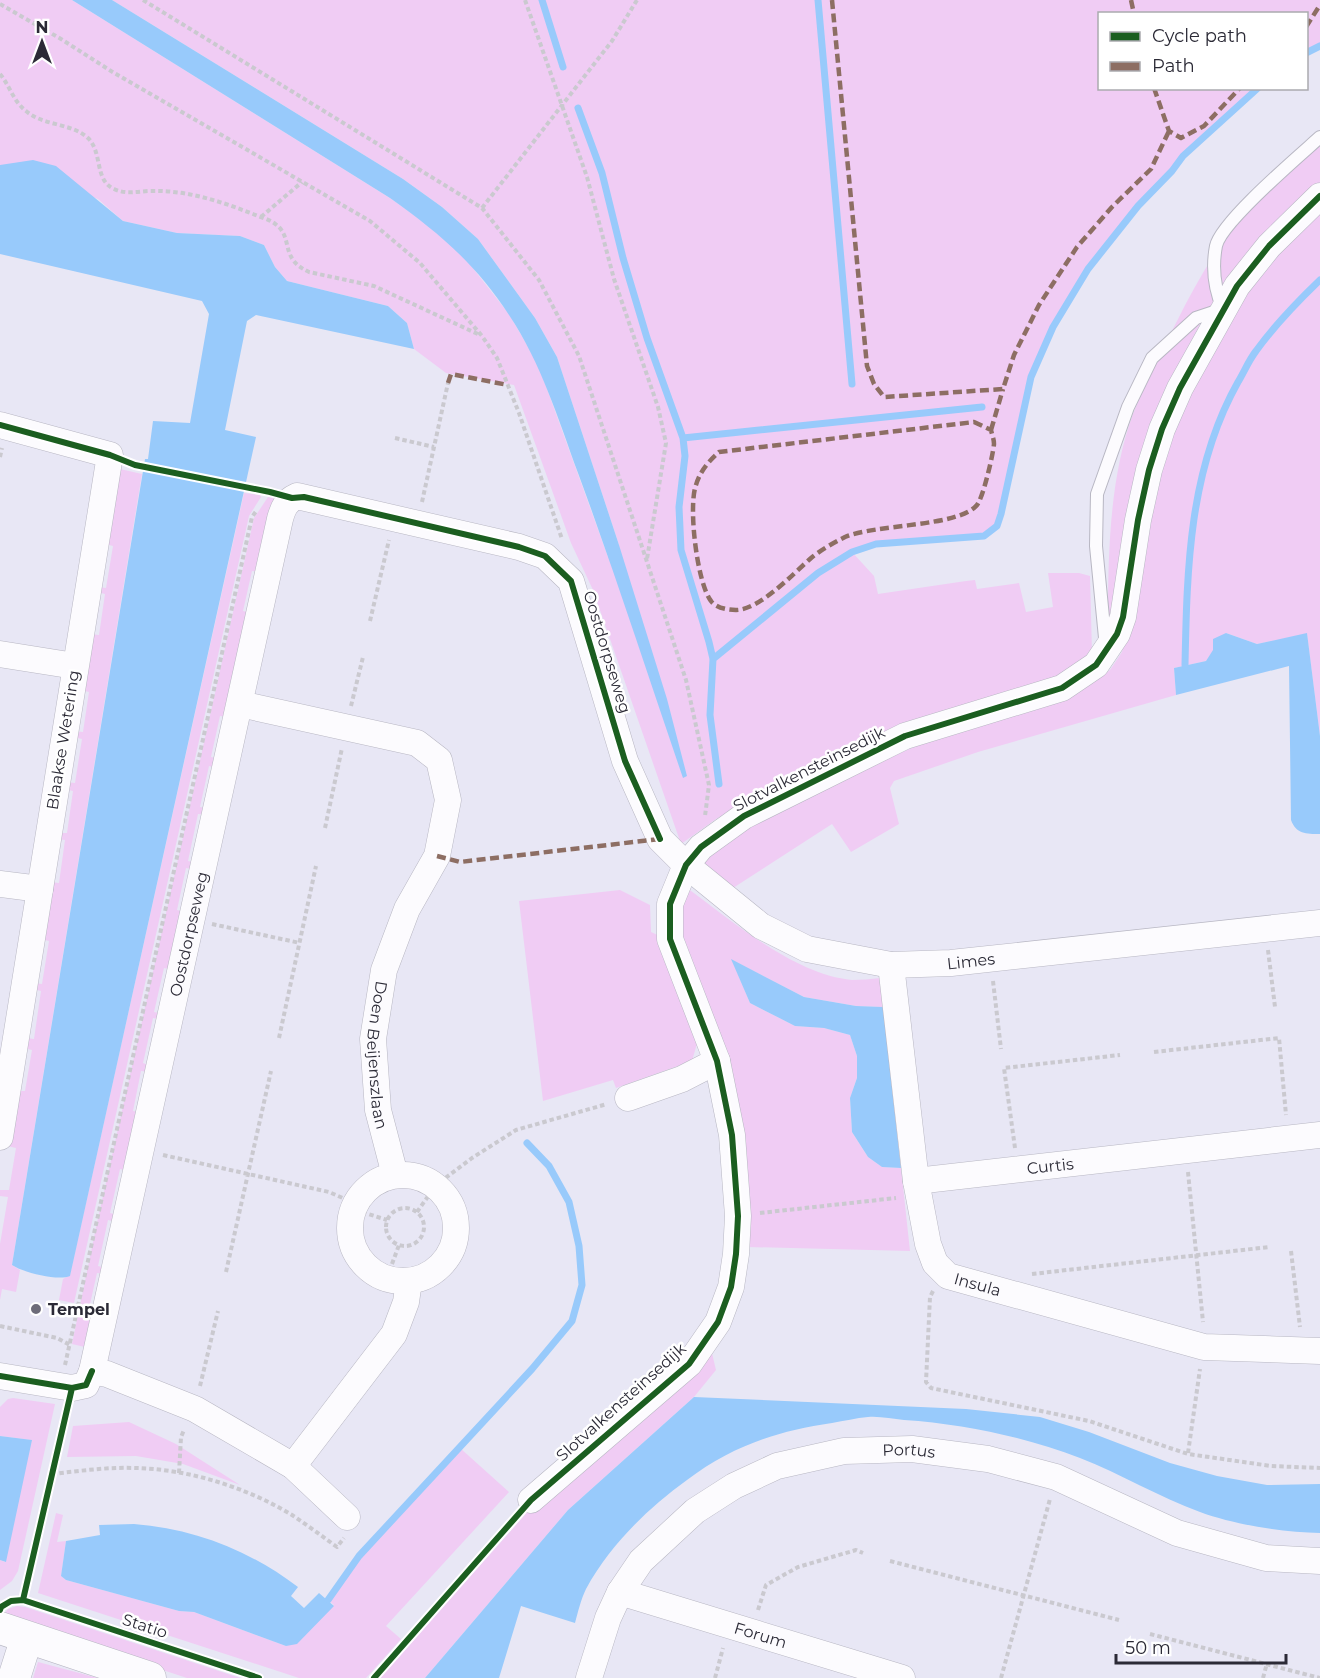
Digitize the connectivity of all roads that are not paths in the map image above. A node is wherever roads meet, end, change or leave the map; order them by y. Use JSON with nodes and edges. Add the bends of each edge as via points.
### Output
{"nodes":[{"id":1,"x":1320,"y":137,"type":"edge"},
{"id":2,"x":1320,"y":196,"type":"edge"},
{"id":3,"x":1223,"y":309,"type":"junction"},
{"id":4,"x":0,"y":425,"type":"edge"},
{"id":5,"x":1107,"y":653,"type":"junction"},
{"id":6,"x":0,"y":654,"type":"edge"},
{"id":7,"x":75,"y":666,"type":"junction"},
{"id":8,"x":240,"y":704,"type":"junction"},
{"id":9,"x":660,"y":839,"type":"joint"},
{"id":10,"x":693,"y":856,"type":"junction"},
{"id":11,"x":0,"y":884,"type":"edge"},
{"id":12,"x":40,"y":889,"type":"junction"},
{"id":13,"x":1320,"y":923,"type":"edge"},
{"id":14,"x":891,"y":965,"type":"junction"},
{"id":15,"x":717,"y":1061,"type":"junction"},
{"id":16,"x":628,"y":1098,"type":"road end"},
{"id":17,"x":1,"y":1124,"type":"edge"},
{"id":18,"x":1320,"y":1135,"type":"edge"},
{"id":19,"x":395,"y":1175,"type":"junction"},
{"id":20,"x":918,"y":1188,"type":"junction"},
{"id":21,"x":409,"y":1281,"type":"junction"},
{"id":22,"x":1311,"y":1350,"type":"edge"},
{"id":23,"x":94,"y":1362,"type":"junction"},
{"id":24,"x":0,"y":1376,"type":"edge"},
{"id":25,"x":292,"y":1467,"type":"junction"},
{"id":26,"x":531,"y":1500,"type":"dead end"},
{"id":27,"x":347,"y":1517,"type":"road end"},
{"id":28,"x":1320,"y":1561,"type":"edge"},
{"id":29,"x":620,"y":1592,"type":"junction"},
{"id":30,"x":13,"y":1633,"type":"edge"},
{"id":31,"x":843,"y":1669,"type":"edge"},
{"id":32,"x":14,"y":1678,"type":"edge"},
{"id":33,"x":150,"y":1678,"type":"edge"},
{"id":34,"x":589,"y":1678,"type":"edge"},
{"id":35,"x":902,"y":1678,"type":"edge"}],
"edges":[{"from":1,"to":3,"type":"lane","via":[[1261,190],[1216,244],[1216,291]]},
{"from":2,"to":3,"type":"street","name":"Slotvalkensteinsedijk","via":[[1269,246]]},
{"from":3,"to":5,"type":"street","name":"Slotvalkensteinsedijk","via":[[1162,429],[1143,496],[1123,617]]},
{"from":3,"to":5,"type":"lane","via":[[1196,318],[1152,358],[1128,407],[1097,494],[1096,546]]},
{"from":4,"to":7,"type":"street","name":"Blaakse Wetering","via":[[110,455]]},
{"from":5,"to":10,"type":"street","name":"Slotvalkensteinsedijk","via":[[1062,688],[905,736],[744,816]]},
{"from":6,"to":7,"type":"street"},
{"from":7,"to":12,"type":"street","name":"Blaakse Wetering"},
{"from":8,"to":9,"type":"street","name":"Oostdorpseweg","via":[[280,519],[288,502],[297,496],[519,547],[545,556],[571,581],[625,762]]},
{"from":8,"to":19,"type":"street","name":"Doen Beijenszlaan","via":[[417,743],[439,760],[448,800],[437,856],[407,909],[384,970],[373,1039],[378,1110]]},
{"from":8,"to":23,"type":"street","name":"Oostdorpseweg"},
{"from":9,"to":10,"type":"street","name":"Limes"},
{"from":10,"to":14,"type":"street","name":"Limes","via":[[761,926],[807,949]]},
{"from":10,"to":15,"type":"street","name":"Slotvalkensteinsedijk","via":[[670,904],[670,939]]},
{"from":11,"to":12,"type":"street"},
{"from":12,"to":17,"type":"street","name":"Blaakse Wetering"},
{"from":13,"to":14,"type":"street","name":"Limes","via":[[951,963]]},
{"from":14,"to":20,"type":"street","name":"Insula"},
{"from":15,"to":16,"type":"street","via":[[682,1079]]},
{"from":15,"to":26,"type":"street","name":"Slotvalkensteinsedijk","via":[[732,1135],[738,1216],[731,1287],[718,1322],[689,1364]]},
{"from":18,"to":20,"type":"street","name":"Curtis","via":[[1018,1169]]},
{"from":19,"to":21,"type":"street","via":[[364,1192],[353,1209],[351,1237],[355,1251],[374,1273]]},
{"from":19,"to":21,"type":"street","via":[[418,1176],[436,1185],[447,1197],[457,1226],[449,1257],[438,1269]]},
{"from":20,"to":22,"type":"street","name":"Insula","via":[[928,1244],[935,1263],[948,1276],[1204,1347]]},
{"from":21,"to":25,"type":"street","via":[[394,1334]]},
{"from":23,"to":24,"type":"street","via":[[86,1385],[72,1388]]},
{"from":23,"to":25,"type":"street","via":[[107,1374],[195,1409]]},
{"from":25,"to":27,"type":"street"},
{"from":28,"to":29,"type":"street","name":"Portus","via":[[1266,1558],[1177,1533],[1056,1477],[988,1459],[912,1449],[844,1451],[777,1467],[734,1486],[695,1511],[641,1561]]},
{"from":29,"to":31,"type":"street","name":"Forum","via":[[741,1628]]},
{"from":29,"to":34,"type":"street","name":"Portus"},
{"from":30,"to":32,"type":"street"},
{"from":30,"to":33,"type":"street"},
{"from":31,"to":35,"type":"street","name":"Forum"}]}
